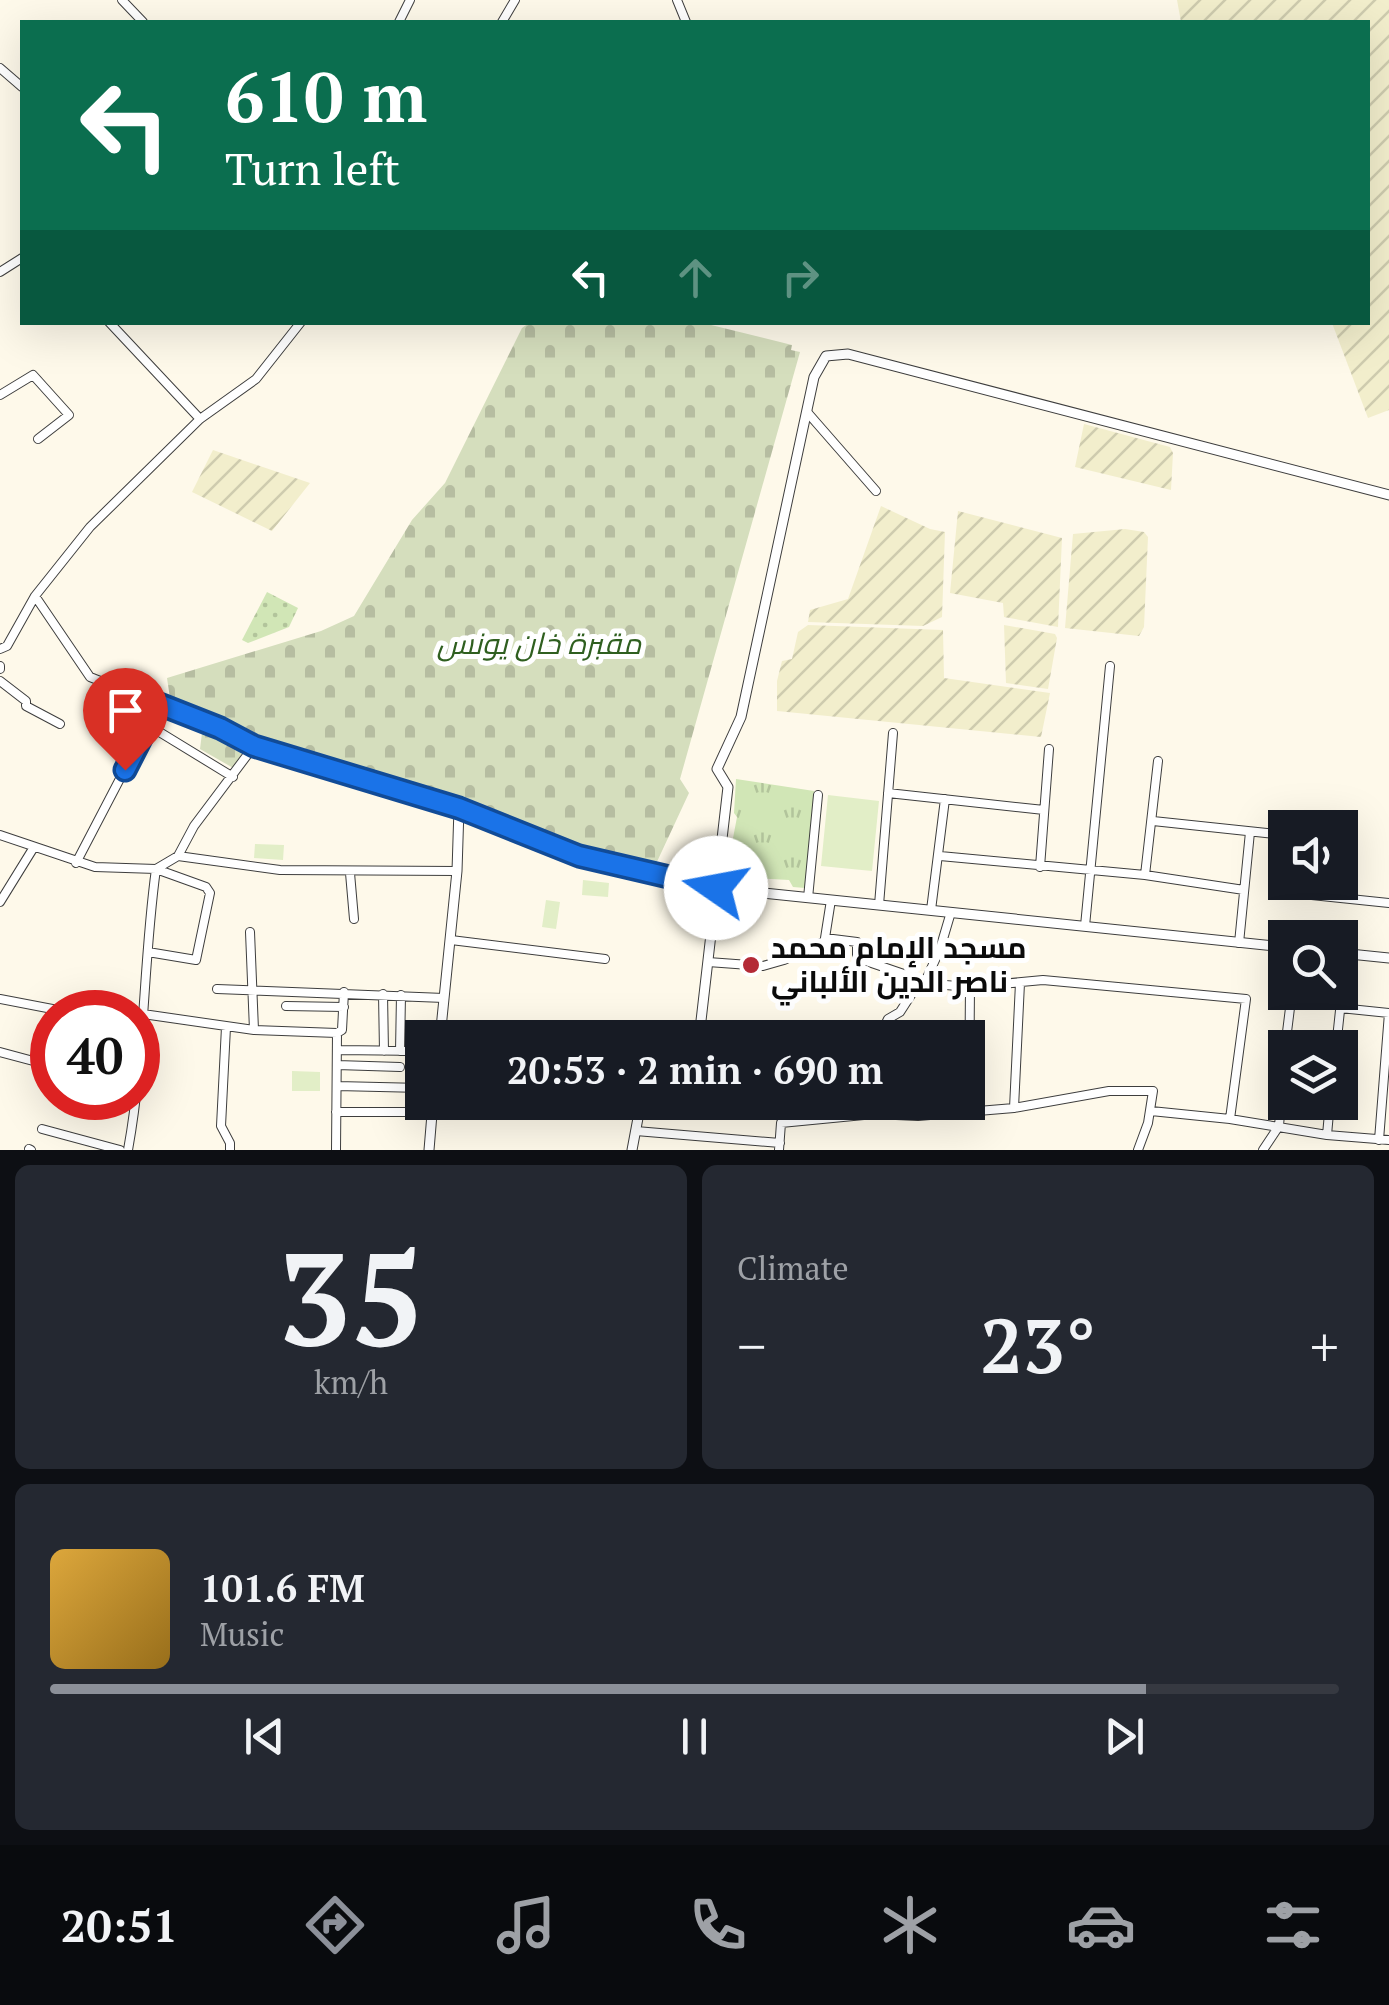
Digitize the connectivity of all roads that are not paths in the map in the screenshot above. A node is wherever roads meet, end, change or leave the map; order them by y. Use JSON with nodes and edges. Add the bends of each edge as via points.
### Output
{"nodes":[{"id":1,"x":122,"y":0,"type":"edge"},
{"id":2,"x":141,"y":20,"type":"edge"},
{"id":3,"x":0,"y":68,"type":"edge"},
{"id":4,"x":20,"y":86,"type":"edge"},
{"id":5,"x":112,"y":325,"type":"edge"},
{"id":6,"x":299,"y":325,"type":"edge"},
{"id":7,"x":0,"y":396,"type":"edge"},
{"id":8,"x":807,"y":412,"type":"junction"},
{"id":9,"x":200,"y":418,"type":"junction"},
{"id":10,"x":38,"y":438,"type":"dead end"},
{"id":11,"x":876,"y":491,"type":"dead end"},
{"id":12,"x":1389,"y":495,"type":"edge"},
{"id":13,"x":35,"y":596,"type":"junction"},
{"id":14,"x":0,"y":649,"type":"edge"},
{"id":15,"x":1110,"y":666,"type":"dead end"},
{"id":16,"x":0,"y":681,"type":"edge"},
{"id":17,"x":154,"y":702,"type":"junction"},
{"id":18,"x":60,"y":724,"type":"dead end"},
{"id":19,"x":148,"y":725,"type":"junction"},
{"id":20,"x":893,"y":733,"type":"dead end"},
{"id":21,"x":254,"y":746,"type":"junction"},
{"id":22,"x":1049,"y":749,"type":"dead end"},
{"id":23,"x":1158,"y":760,"type":"dead end"},
{"id":24,"x":233,"y":777,"type":"junction"},
{"id":25,"x":888,"y":793,"type":"junction"},
{"id":26,"x":818,"y":795,"type":"dead end"},
{"id":27,"x":944,"y":799,"type":"junction"},
{"id":28,"x":459,"y":808,"type":"junction"},
{"id":29,"x":1044,"y":810,"type":"junction"},
{"id":30,"x":486,"y":818,"type":"joint"},
{"id":31,"x":1153,"y":821,"type":"junction"},
{"id":32,"x":1250,"y":832,"type":"junction"},
{"id":33,"x":1268,"y":834,"type":"edge"},
{"id":34,"x":0,"y":835,"type":"edge"},
{"id":35,"x":34,"y":847,"type":"junction"},
{"id":36,"x":178,"y":856,"type":"junction"},
{"id":37,"x":940,"y":856,"type":"junction"},
{"id":38,"x":76,"y":862,"type":"junction"},
{"id":39,"x":1040,"y":867,"type":"junction"},
{"id":40,"x":156,"y":868,"type":"junction"},
{"id":41,"x":350,"y":872,"type":"junction"},
{"id":42,"x":456,"y":872,"type":"junction"},
{"id":43,"x":1090,"y":872,"type":"junction"},
{"id":44,"x":1145,"y":875,"type":"junction"},
{"id":45,"x":716,"y":888,"type":"junction"},
{"id":46,"x":1244,"y":890,"type":"junction"},
{"id":47,"x":808,"y":898,"type":"junction"},
{"id":48,"x":831,"y":900,"type":"junction"},
{"id":49,"x":1358,"y":900,"type":"edge"},
{"id":50,"x":0,"y":902,"type":"edge"},
{"id":51,"x":1389,"y":903,"type":"edge"},
{"id":52,"x":880,"y":905,"type":"junction"},
{"id":53,"x":931,"y":910,"type":"junction"},
{"id":54,"x":951,"y":912,"type":"junction"},
{"id":55,"x":354,"y":919,"type":"dead end"},
{"id":56,"x":1085,"y":926,"type":"junction"},
{"id":57,"x":250,"y":932,"type":"dead end"},
{"id":58,"x":825,"y":938,"type":"junction"},
{"id":59,"x":451,"y":940,"type":"junction"},
{"id":60,"x":1239,"y":943,"type":"junction"},
{"id":61,"x":1268,"y":946,"type":"edge"},
{"id":62,"x":148,"y":952,"type":"junction"},
{"id":63,"x":1358,"y":955,"type":"edge"},
{"id":64,"x":1389,"y":958,"type":"edge"},
{"id":65,"x":605,"y":959,"type":"dead end"},
{"id":66,"x":708,"y":962,"type":"junction"},
{"id":67,"x":925,"y":982,"type":"junction"},
{"id":68,"x":1020,"y":983,"type":"junction"},
{"id":69,"x":970,"y":987,"type":"junction"},
{"id":70,"x":217,"y":989,"type":"dead end"},
{"id":71,"x":144,"y":990,"type":"edge"},
{"id":72,"x":255,"y":990,"type":"junction"},
{"id":73,"x":344,"y":992,"type":"junction"},
{"id":74,"x":383,"y":994,"type":"junction"},
{"id":75,"x":401,"y":996,"type":"junction"},
{"id":76,"x":444,"y":998,"type":"junction"},
{"id":77,"x":0,"y":1000,"type":"edge"},
{"id":78,"x":30,"y":1005,"type":"edge"},
{"id":79,"x":286,"y":1006,"type":"dead end"},
{"id":80,"x":344,"y":1007,"type":"junction"},
{"id":81,"x":1358,"y":1009,"type":"edge"},
{"id":82,"x":160,"y":1017,"type":"edge"},
{"id":83,"x":442,"y":1020,"type":"edge"},
{"id":84,"x":701,"y":1020,"type":"edge"},
{"id":85,"x":888,"y":1020,"type":"edge"},
{"id":86,"x":970,"y":1020,"type":"edge"},
{"id":87,"x":383,"y":1024,"type":"junction"},
{"id":88,"x":401,"y":1025,"type":"junction"},
{"id":89,"x":226,"y":1027,"type":"junction"},
{"id":90,"x":254,"y":1030,"type":"junction"},
{"id":91,"x":337,"y":1033,"type":"junction"},
{"id":92,"x":338,"y":1050,"type":"junction"},
{"id":93,"x":384,"y":1051,"type":"junction"},
{"id":94,"x":400,"y":1051,"type":"junction"},
{"id":95,"x":405,"y":1051,"type":"edge"},
{"id":96,"x":0,"y":1052,"type":"edge"},
{"id":97,"x":30,"y":1060,"type":"edge"},
{"id":98,"x":1387,"y":1063,"type":"edge"},
{"id":99,"x":337,"y":1065,"type":"junction"},
{"id":100,"x":400,"y":1067,"type":"dead end"},
{"id":101,"x":336,"y":1086,"type":"junction"},
{"id":102,"x":376,"y":1088,"type":"junction"},
{"id":103,"x":405,"y":1088,"type":"edge"},
{"id":104,"x":1014,"y":1108,"type":"junction"},
{"id":105,"x":985,"y":1109,"type":"edge"},
{"id":106,"x":405,"y":1110,"type":"edge"},
{"id":107,"x":1151,"y":1111,"type":"junction"},
{"id":108,"x":336,"y":1112,"type":"junction"},
{"id":109,"x":376,"y":1112,"type":"junction"},
{"id":110,"x":1230,"y":1119,"type":"junction"},
{"id":111,"x":133,"y":1120,"type":"edge"},
{"id":112,"x":431,"y":1120,"type":"edge"},
{"id":113,"x":638,"y":1120,"type":"edge"},
{"id":114,"x":800,"y":1120,"type":"edge"},
{"id":115,"x":1279,"y":1120,"type":"edge"},
{"id":116,"x":1328,"y":1120,"type":"edge"},
{"id":117,"x":1279,"y":1126,"type":"junction"},
{"id":118,"x":42,"y":1129,"type":"dead end"},
{"id":119,"x":636,"y":1131,"type":"junction"},
{"id":120,"x":1327,"y":1135,"type":"junction"},
{"id":121,"x":1384,"y":1140,"type":"edge"},
{"id":122,"x":779,"y":1146,"type":"edge"},
{"id":123,"x":120,"y":1150,"type":"edge"},
{"id":124,"x":128,"y":1150,"type":"edge"},
{"id":125,"x":230,"y":1150,"type":"edge"},
{"id":126,"x":336,"y":1150,"type":"edge"},
{"id":127,"x":429,"y":1150,"type":"edge"},
{"id":128,"x":632,"y":1150,"type":"edge"},
{"id":129,"x":1138,"y":1150,"type":"edge"},
{"id":130,"x":1263,"y":1150,"type":"edge"}],
"edges":[{"from":1,"to":2,"type":"street"},
{"from":3,"to":4,"type":"street"},
{"from":5,"to":9,"type":"street"},
{"from":6,"to":9,"type":"street","via":[[256,379]]},
{"from":7,"to":10,"type":"street","via":[[33,374],[43,383],[69,414]]},
{"from":8,"to":11,"type":"street"},
{"from":8,"to":12,"type":"street","via":[[823,359],[848,354]]},
{"from":8,"to":45,"type":"street","via":[[742,718],[717,769],[728,787]]},
{"from":9,"to":13,"type":"street","via":[[114,500]]},
{"from":13,"to":14,"type":"street"},
{"from":13,"to":17,"type":"street","via":[[86,674]]},
{"from":15,"to":43,"type":"street"},
{"from":16,"to":18,"type":"street","via":[[26,706]]},
{"from":17,"to":19,"type":"street"},
{"from":17,"to":21,"type":"street"},
{"from":19,"to":24,"type":"street"},
{"from":19,"to":38,"type":"street"},
{"from":20,"to":25,"type":"street"},
{"from":21,"to":24,"type":"street"},
{"from":21,"to":28,"type":"street"},
{"from":22,"to":29,"type":"street"},
{"from":23,"to":31,"type":"street"},
{"from":24,"to":36,"type":"street"},
{"from":25,"to":27,"type":"street"},
{"from":25,"to":52,"type":"street"},
{"from":26,"to":47,"type":"street"},
{"from":27,"to":29,"type":"street"},
{"from":27,"to":37,"type":"street"},
{"from":28,"to":30,"type":"street"},
{"from":28,"to":42,"type":"street"},
{"from":29,"to":39,"type":"street"},
{"from":30,"to":45,"type":"street","via":[[579,856]]},
{"from":31,"to":32,"type":"street"},
{"from":31,"to":44,"type":"street"},
{"from":32,"to":33,"type":"street"},
{"from":32,"to":46,"type":"street"},
{"from":34,"to":35,"type":"street"},
{"from":35,"to":38,"type":"street"},
{"from":35,"to":50,"type":"street"},
{"from":36,"to":40,"type":"street"},
{"from":36,"to":41,"type":"street"},
{"from":37,"to":39,"type":"street"},
{"from":37,"to":53,"type":"street"},
{"from":38,"to":40,"type":"street","via":[[115,870]]},
{"from":39,"to":43,"type":"street"},
{"from":40,"to":62,"type":"street"},
{"from":40,"to":62,"type":"street","via":[[210,894],[196,960]]},
{"from":41,"to":42,"type":"street"},
{"from":41,"to":55,"type":"street"},
{"from":42,"to":59,"type":"street"},
{"from":43,"to":44,"type":"street"},
{"from":43,"to":56,"type":"street"},
{"from":44,"to":46,"type":"street"},
{"from":45,"to":47,"type":"street"},
{"from":45,"to":66,"type":"street"},
{"from":46,"to":60,"type":"street"},
{"from":47,"to":48,"type":"street"},
{"from":48,"to":52,"type":"street"},
{"from":48,"to":58,"type":"street"},
{"from":49,"to":51,"type":"street"},
{"from":52,"to":53,"type":"street"},
{"from":53,"to":54,"type":"street"},
{"from":54,"to":56,"type":"street"},
{"from":54,"to":67,"type":"street"},
{"from":56,"to":60,"type":"street"},
{"from":57,"to":72,"type":"street"},
{"from":58,"to":66,"type":"street","via":[[763,966]]},
{"from":58,"to":67,"type":"street","via":[[857,942],[857,958]]},
{"from":59,"to":65,"type":"street"},
{"from":59,"to":76,"type":"street"},
{"from":60,"to":61,"type":"street"},
{"from":62,"to":71,"type":"street"},
{"from":63,"to":64,"type":"street"},
{"from":66,"to":84,"type":"street"},
{"from":67,"to":69,"type":"street"},
{"from":67,"to":85,"type":"street"},
{"from":68,"to":69,"type":"street"},
{"from":68,"to":104,"type":"street"},
{"from":68,"to":110,"type":"street","via":[[1246,999]]},
{"from":69,"to":86,"type":"street"},
{"from":70,"to":72,"type":"street"},
{"from":72,"to":73,"type":"street"},
{"from":72,"to":90,"type":"street"},
{"from":73,"to":74,"type":"street"},
{"from":73,"to":80,"type":"street"},
{"from":74,"to":75,"type":"street"},
{"from":74,"to":87,"type":"street"},
{"from":75,"to":76,"type":"street"},
{"from":75,"to":88,"type":"street"},
{"from":76,"to":83,"type":"street"},
{"from":77,"to":78,"type":"street"},
{"from":79,"to":80,"type":"street"},
{"from":80,"to":91,"type":"street"},
{"from":81,"to":98,"type":"street","via":[[1389,1012]]},
{"from":82,"to":89,"type":"street"},
{"from":87,"to":88,"type":"street"},
{"from":87,"to":93,"type":"street"},
{"from":88,"to":94,"type":"street"},
{"from":89,"to":90,"type":"street"},
{"from":89,"to":125,"type":"street","via":[[220,1126]]},
{"from":90,"to":91,"type":"street"},
{"from":91,"to":92,"type":"street"},
{"from":92,"to":93,"type":"street"},
{"from":92,"to":99,"type":"street"},
{"from":93,"to":94,"type":"street"},
{"from":94,"to":95,"type":"street"},
{"from":96,"to":97,"type":"street"},
{"from":98,"to":121,"type":"street"},
{"from":99,"to":100,"type":"street"},
{"from":99,"to":101,"type":"street"},
{"from":101,"to":102,"type":"street"},
{"from":101,"to":108,"type":"street"},
{"from":102,"to":103,"type":"street"},
{"from":102,"to":109,"type":"street"},
{"from":104,"to":105,"type":"street"},
{"from":104,"to":107,"type":"street","via":[[1134,1090],[1153,1091]]},
{"from":106,"to":109,"type":"street"},
{"from":107,"to":110,"type":"street"},
{"from":107,"to":129,"type":"street"},
{"from":108,"to":109,"type":"street"},
{"from":108,"to":126,"type":"street"},
{"from":110,"to":117,"type":"street"},
{"from":111,"to":124,"type":"street"},
{"from":112,"to":127,"type":"street"},
{"from":113,"to":119,"type":"street"},
{"from":114,"to":122,"type":"street","via":[[781,1123]]},
{"from":115,"to":117,"type":"street"},
{"from":116,"to":120,"type":"street"},
{"from":117,"to":120,"type":"street"},
{"from":117,"to":130,"type":"street"},
{"from":118,"to":123,"type":"street"},
{"from":119,"to":122,"type":"street"},
{"from":119,"to":128,"type":"street"},
{"from":120,"to":121,"type":"street"}]}
